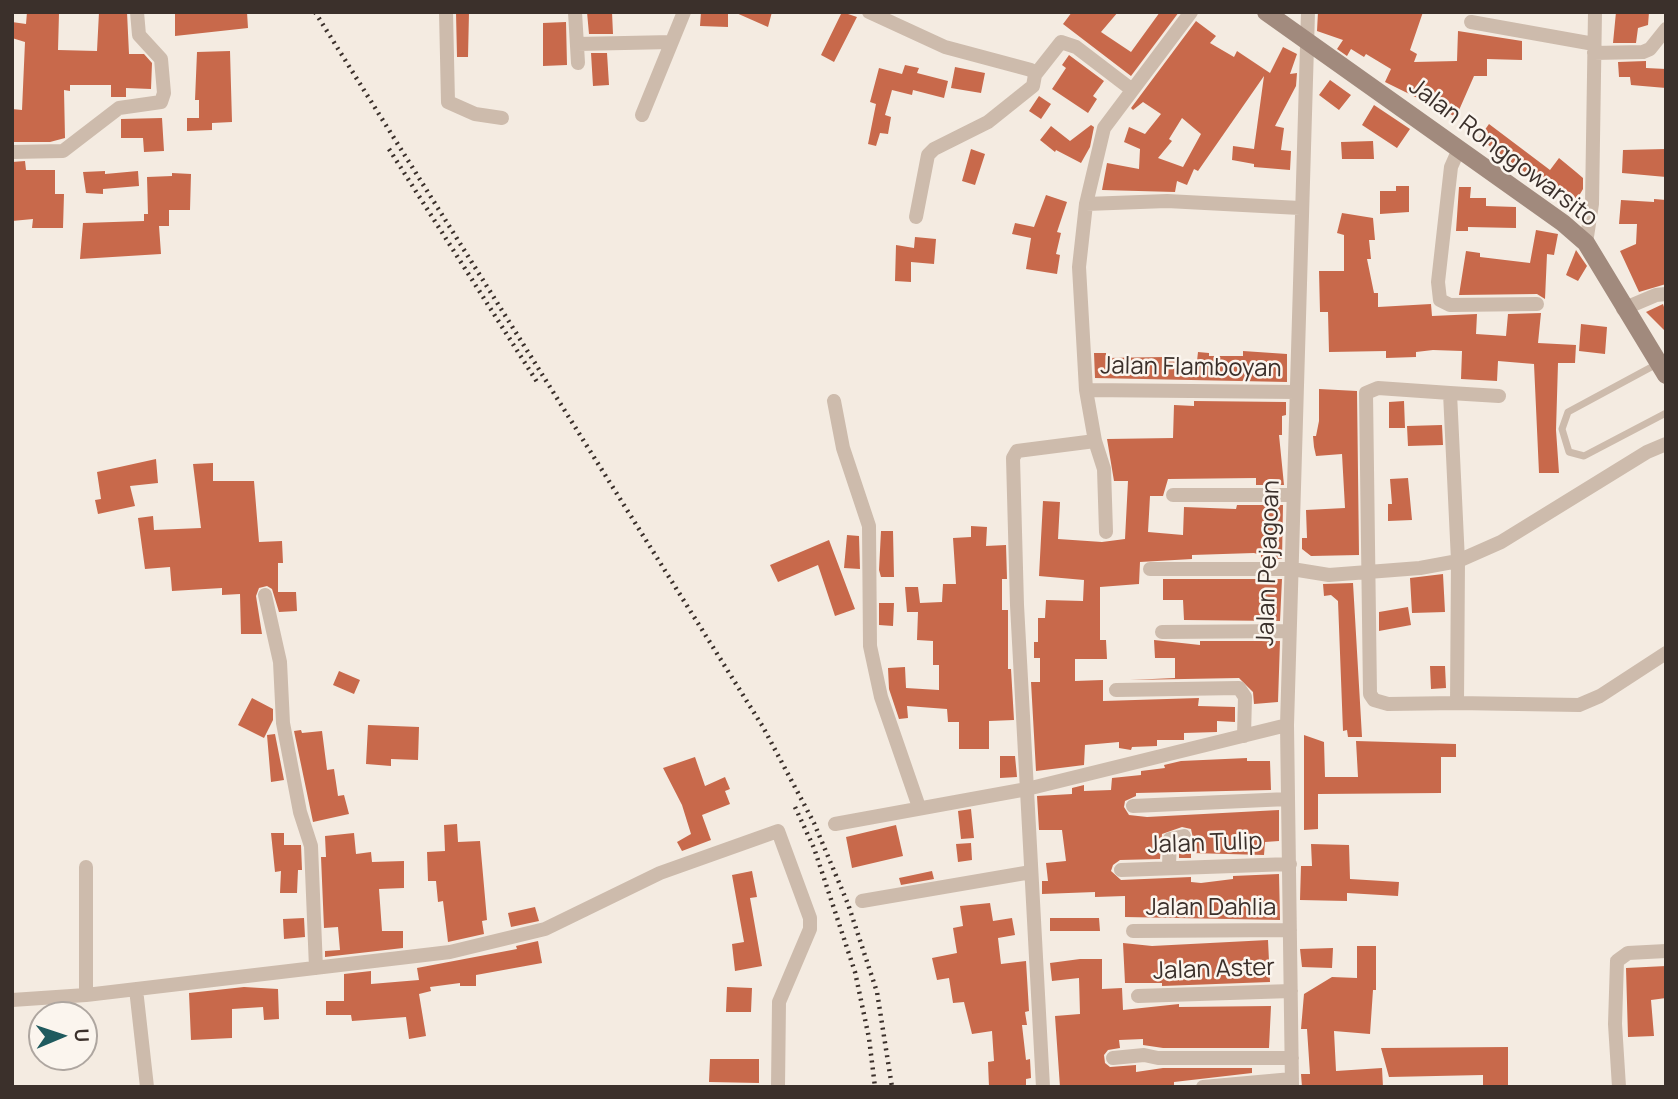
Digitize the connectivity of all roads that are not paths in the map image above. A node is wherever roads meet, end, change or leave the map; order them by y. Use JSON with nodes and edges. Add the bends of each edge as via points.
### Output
{"nodes":[{"id":1,"x":136,"y":12,"type":"edge"},
{"id":2,"x":446,"y":12,"type":"edge"},
{"id":3,"x":575,"y":12,"type":"edge"},
{"id":4,"x":684,"y":12,"type":"edge"},
{"id":5,"x":869,"y":12,"type":"edge"},
{"id":6,"x":1191,"y":12,"type":"edge"},
{"id":7,"x":1266,"y":12,"type":"edge"},
{"id":8,"x":1308,"y":12,"type":"edge"},
{"id":9,"x":1595,"y":12,"type":"edge"},
{"id":10,"x":1471,"y":22,"type":"dead end"},
{"id":11,"x":1666,"y":29,"type":"edge"},
{"id":12,"x":672,"y":42,"type":"junction"},
{"id":13,"x":1307,"y":42,"type":"junction"},
{"id":14,"x":577,"y":44,"type":"junction"},
{"id":15,"x":1594,"y":48,"type":"junction"},
{"id":16,"x":578,"y":63,"type":"dead end"},
{"id":17,"x":1035,"y":75,"type":"junction"},
{"id":18,"x":1131,"y":89,"type":"junction"},
{"id":19,"x":642,"y":115,"type":"dead end"},
{"id":20,"x":502,"y":118,"type":"dead end"},
{"id":21,"x":1459,"y":149,"type":"junction"},
{"id":22,"x":12,"y":152,"type":"edge"},
{"id":23,"x":1086,"y":204,"type":"junction"},
{"id":24,"x":1300,"y":208,"type":"junction"},
{"id":25,"x":916,"y":217,"type":"dead end"},
{"id":26,"x":1587,"y":243,"type":"junction"},
{"id":27,"x":1666,"y":294,"type":"edge"},
{"id":28,"x":1537,"y":303,"type":"dead end"},
{"id":29,"x":1623,"y":309,"type":"junction"},
{"id":30,"x":1662,"y":370,"type":"edge"},
{"id":31,"x":1086,"y":390,"type":"junction"},
{"id":32,"x":1296,"y":393,"type":"junction"},
{"id":33,"x":1450,"y":393,"type":"junction"},
{"id":34,"x":1499,"y":396,"type":"dead end"},
{"id":35,"x":834,"y":401,"type":"dead end"},
{"id":36,"x":1666,"y":413,"type":"edge"},
{"id":37,"x":1095,"y":441,"type":"junction"},
{"id":38,"x":1666,"y":444,"type":"edge"},
{"id":39,"x":1172,"y":495,"type":"dead end"},
{"id":40,"x":1293,"y":495,"type":"junction"},
{"id":41,"x":1106,"y":532,"type":"dead end"},
{"id":42,"x":1458,"y":561,"type":"junction"},
{"id":43,"x":1150,"y":569,"type":"dead end"},
{"id":44,"x":1292,"y":569,"type":"junction"},
{"id":45,"x":1367,"y":573,"type":"junction"},
{"id":46,"x":265,"y":595,"type":"dead end"},
{"id":47,"x":1289,"y":631,"type":"junction"},
{"id":48,"x":1162,"y":632,"type":"dead end"},
{"id":49,"x":1666,"y":653,"type":"edge"},
{"id":50,"x":1116,"y":690,"type":"dead end"},
{"id":51,"x":1457,"y":704,"type":"junction"},
{"id":52,"x":1287,"y":725,"type":"junction"},
{"id":53,"x":1244,"y":736,"type":"junction"},
{"id":54,"x":1027,"y":789,"type":"junction"},
{"id":55,"x":1288,"y":799,"type":"junction"},
{"id":56,"x":1133,"y":806,"type":"dead end"},
{"id":57,"x":919,"y":807,"type":"junction"},
{"id":58,"x":835,"y":824,"type":"dead end"},
{"id":59,"x":1184,"y":836,"type":"dead end"},
{"id":60,"x":1290,"y":864,"type":"junction"},
{"id":61,"x":1169,"y":866,"type":"junction"},
{"id":62,"x":86,"y":867,"type":"dead end"},
{"id":63,"x":1121,"y":870,"type":"dead end"},
{"id":64,"x":1031,"y":872,"type":"junction"},
{"id":65,"x":862,"y":901,"type":"dead end"},
{"id":66,"x":1290,"y":930,"type":"junction"},
{"id":67,"x":1133,"y":931,"type":"dead end"},
{"id":68,"x":1666,"y":951,"type":"edge"},
{"id":69,"x":316,"y":968,"type":"junction"},
{"id":70,"x":136,"y":989,"type":"junction"},
{"id":71,"x":1291,"y":990,"type":"junction"},
{"id":72,"x":86,"y":995,"type":"junction"},
{"id":73,"x":1138,"y":996,"type":"dead end"},
{"id":74,"x":12,"y":1000,"type":"edge"},
{"id":75,"x":1113,"y":1058,"type":"dead end"},
{"id":76,"x":1292,"y":1058,"type":"junction"},
{"id":77,"x":1292,"y":1083,"type":"edge"},
{"id":78,"x":147,"y":1087,"type":"edge"},
{"id":79,"x":778,"y":1087,"type":"edge"},
{"id":80,"x":1043,"y":1087,"type":"edge"},
{"id":81,"x":1203,"y":1087,"type":"edge"},
{"id":82,"x":1619,"y":1087,"type":"edge"}],
"edges":[{"from":1,"to":22,"type":"street","via":[[139,35],[161,59],[161,102],[119,108],[63,151]]},
{"from":2,"to":20,"type":"street","via":[[447,102],[475,114]]},
{"from":3,"to":14,"type":"street"},
{"from":4,"to":12,"type":"street"},
{"from":5,"to":17,"type":"street","via":[[945,47],[1031,70]]},
{"from":6,"to":18,"type":"street"},
{"from":7,"to":13,"type":"main road","name":"Jalan Ronggowarsito"},
{"from":8,"to":13,"type":"street","name":"Jalan Pejagoan"},
{"from":9,"to":15,"type":"street"},
{"from":10,"to":15,"type":"street"},
{"from":11,"to":15,"type":"street","via":[[1643,52]]},
{"from":12,"to":14,"type":"street"},
{"from":12,"to":19,"type":"street"},
{"from":13,"to":21,"type":"main road","name":"Jalan Ronggowarsito"},
{"from":13,"to":24,"type":"street","name":"Jalan Pejagoan"},
{"from":14,"to":16,"type":"street"},
{"from":15,"to":26,"type":"street","via":[[1592,204]]},
{"from":17,"to":18,"type":"street","via":[[1061,42],[1076,47]]},
{"from":17,"to":25,"type":"street","via":[[1033,86],[988,121],[928,155]]},
{"from":18,"to":23,"type":"street","via":[[1104,128]]},
{"from":21,"to":26,"type":"main road","name":"Jalan Ronggowarsito"},
{"from":21,"to":28,"type":"street","via":[[1451,167],[1437,282],[1440,300],[1450,305]]},
{"from":23,"to":24,"type":"street","via":[[1167,201]]},
{"from":23,"to":31,"type":"street","via":[[1079,267]]},
{"from":24,"to":32,"type":"street","name":"Jalan Pejagoan"},
{"from":26,"to":29,"type":"main road","name":"Jalan Ronggowarsito"},
{"from":27,"to":29,"type":"street"},
{"from":29,"to":30,"type":"main road","name":"Jalan Ronggowarsito"},
{"from":30,"to":36,"type":"lane","via":[[1568,412],[1562,429],[1569,452],[1584,456]]},
{"from":31,"to":32,"type":"street","name":"Jalan Flamboyan"},
{"from":31,"to":37,"type":"street"},
{"from":32,"to":40,"type":"street","name":"Jalan Pejagoan"},
{"from":33,"to":34,"type":"street"},
{"from":33,"to":42,"type":"street"},
{"from":33,"to":45,"type":"street","via":[[1378,388],[1366,393]]},
{"from":35,"to":57,"type":"street","via":[[843,448],[869,526],[870,646],[881,697]]},
{"from":37,"to":41,"type":"street","via":[[1104,469]]},
{"from":37,"to":54,"type":"street","via":[[1017,451],[1013,458]]},
{"from":38,"to":42,"type":"street","via":[[1501,542]]},
{"from":39,"to":40,"type":"street"},
{"from":40,"to":44,"type":"street","name":"Jalan Pejagoan"},
{"from":42,"to":45,"type":"street"},
{"from":42,"to":51,"type":"street"},
{"from":43,"to":44,"type":"street"},
{"from":44,"to":45,"type":"street","via":[[1313,574]]},
{"from":44,"to":47,"type":"street","name":"Jalan Pejagoan"},
{"from":45,"to":51,"type":"street","via":[[1370,694],[1388,704]]},
{"from":46,"to":69,"type":"street","via":[[280,662],[285,736],[311,846]]},
{"from":47,"to":48,"type":"street"},
{"from":47,"to":52,"type":"street","name":"Jalan Pejagoan"},
{"from":49,"to":51,"type":"street","via":[[1579,705]]},
{"from":50,"to":53,"type":"street","via":[[1239,688],[1245,697]]},
{"from":52,"to":53,"type":"street"},
{"from":52,"to":55,"type":"street","name":"Jalan Pejagoan"},
{"from":53,"to":54,"type":"street"},
{"from":54,"to":57,"type":"street"},
{"from":54,"to":64,"type":"street"},
{"from":55,"to":56,"type":"street"},
{"from":55,"to":60,"type":"street","name":"Jalan Pejagoan"},
{"from":57,"to":58,"type":"street"},
{"from":59,"to":61,"type":"street","via":[[1170,839]]},
{"from":60,"to":61,"type":"street","name":"Jalan Tulip"},
{"from":60,"to":66,"type":"street","name":"Jalan Pejagoan"},
{"from":61,"to":63,"type":"street","name":"Jalan Tulip"},
{"from":62,"to":72,"type":"street"},
{"from":64,"to":65,"type":"street"},
{"from":64,"to":80,"type":"street"},
{"from":66,"to":67,"type":"street","name":"Jalan Dahlia"},
{"from":66,"to":71,"type":"street","name":"Jalan Pejagoan"},
{"from":68,"to":82,"type":"street","via":[[1628,953],[1618,961]]},
{"from":69,"to":70,"type":"street"},
{"from":69,"to":79,"type":"street","via":[[450,952],[522,936],[660,873],[778,831],[810,929],[779,1002]]},
{"from":70,"to":72,"type":"street"},
{"from":70,"to":78,"type":"street"},
{"from":71,"to":73,"type":"street","name":"Jalan Aster"},
{"from":71,"to":76,"type":"street","name":"Jalan Pejagoan"},
{"from":72,"to":74,"type":"street"},
{"from":75,"to":76,"type":"street"},
{"from":76,"to":77,"type":"street","name":"Jalan Pejagoan"},
{"from":77,"to":81,"type":"street"}]}
